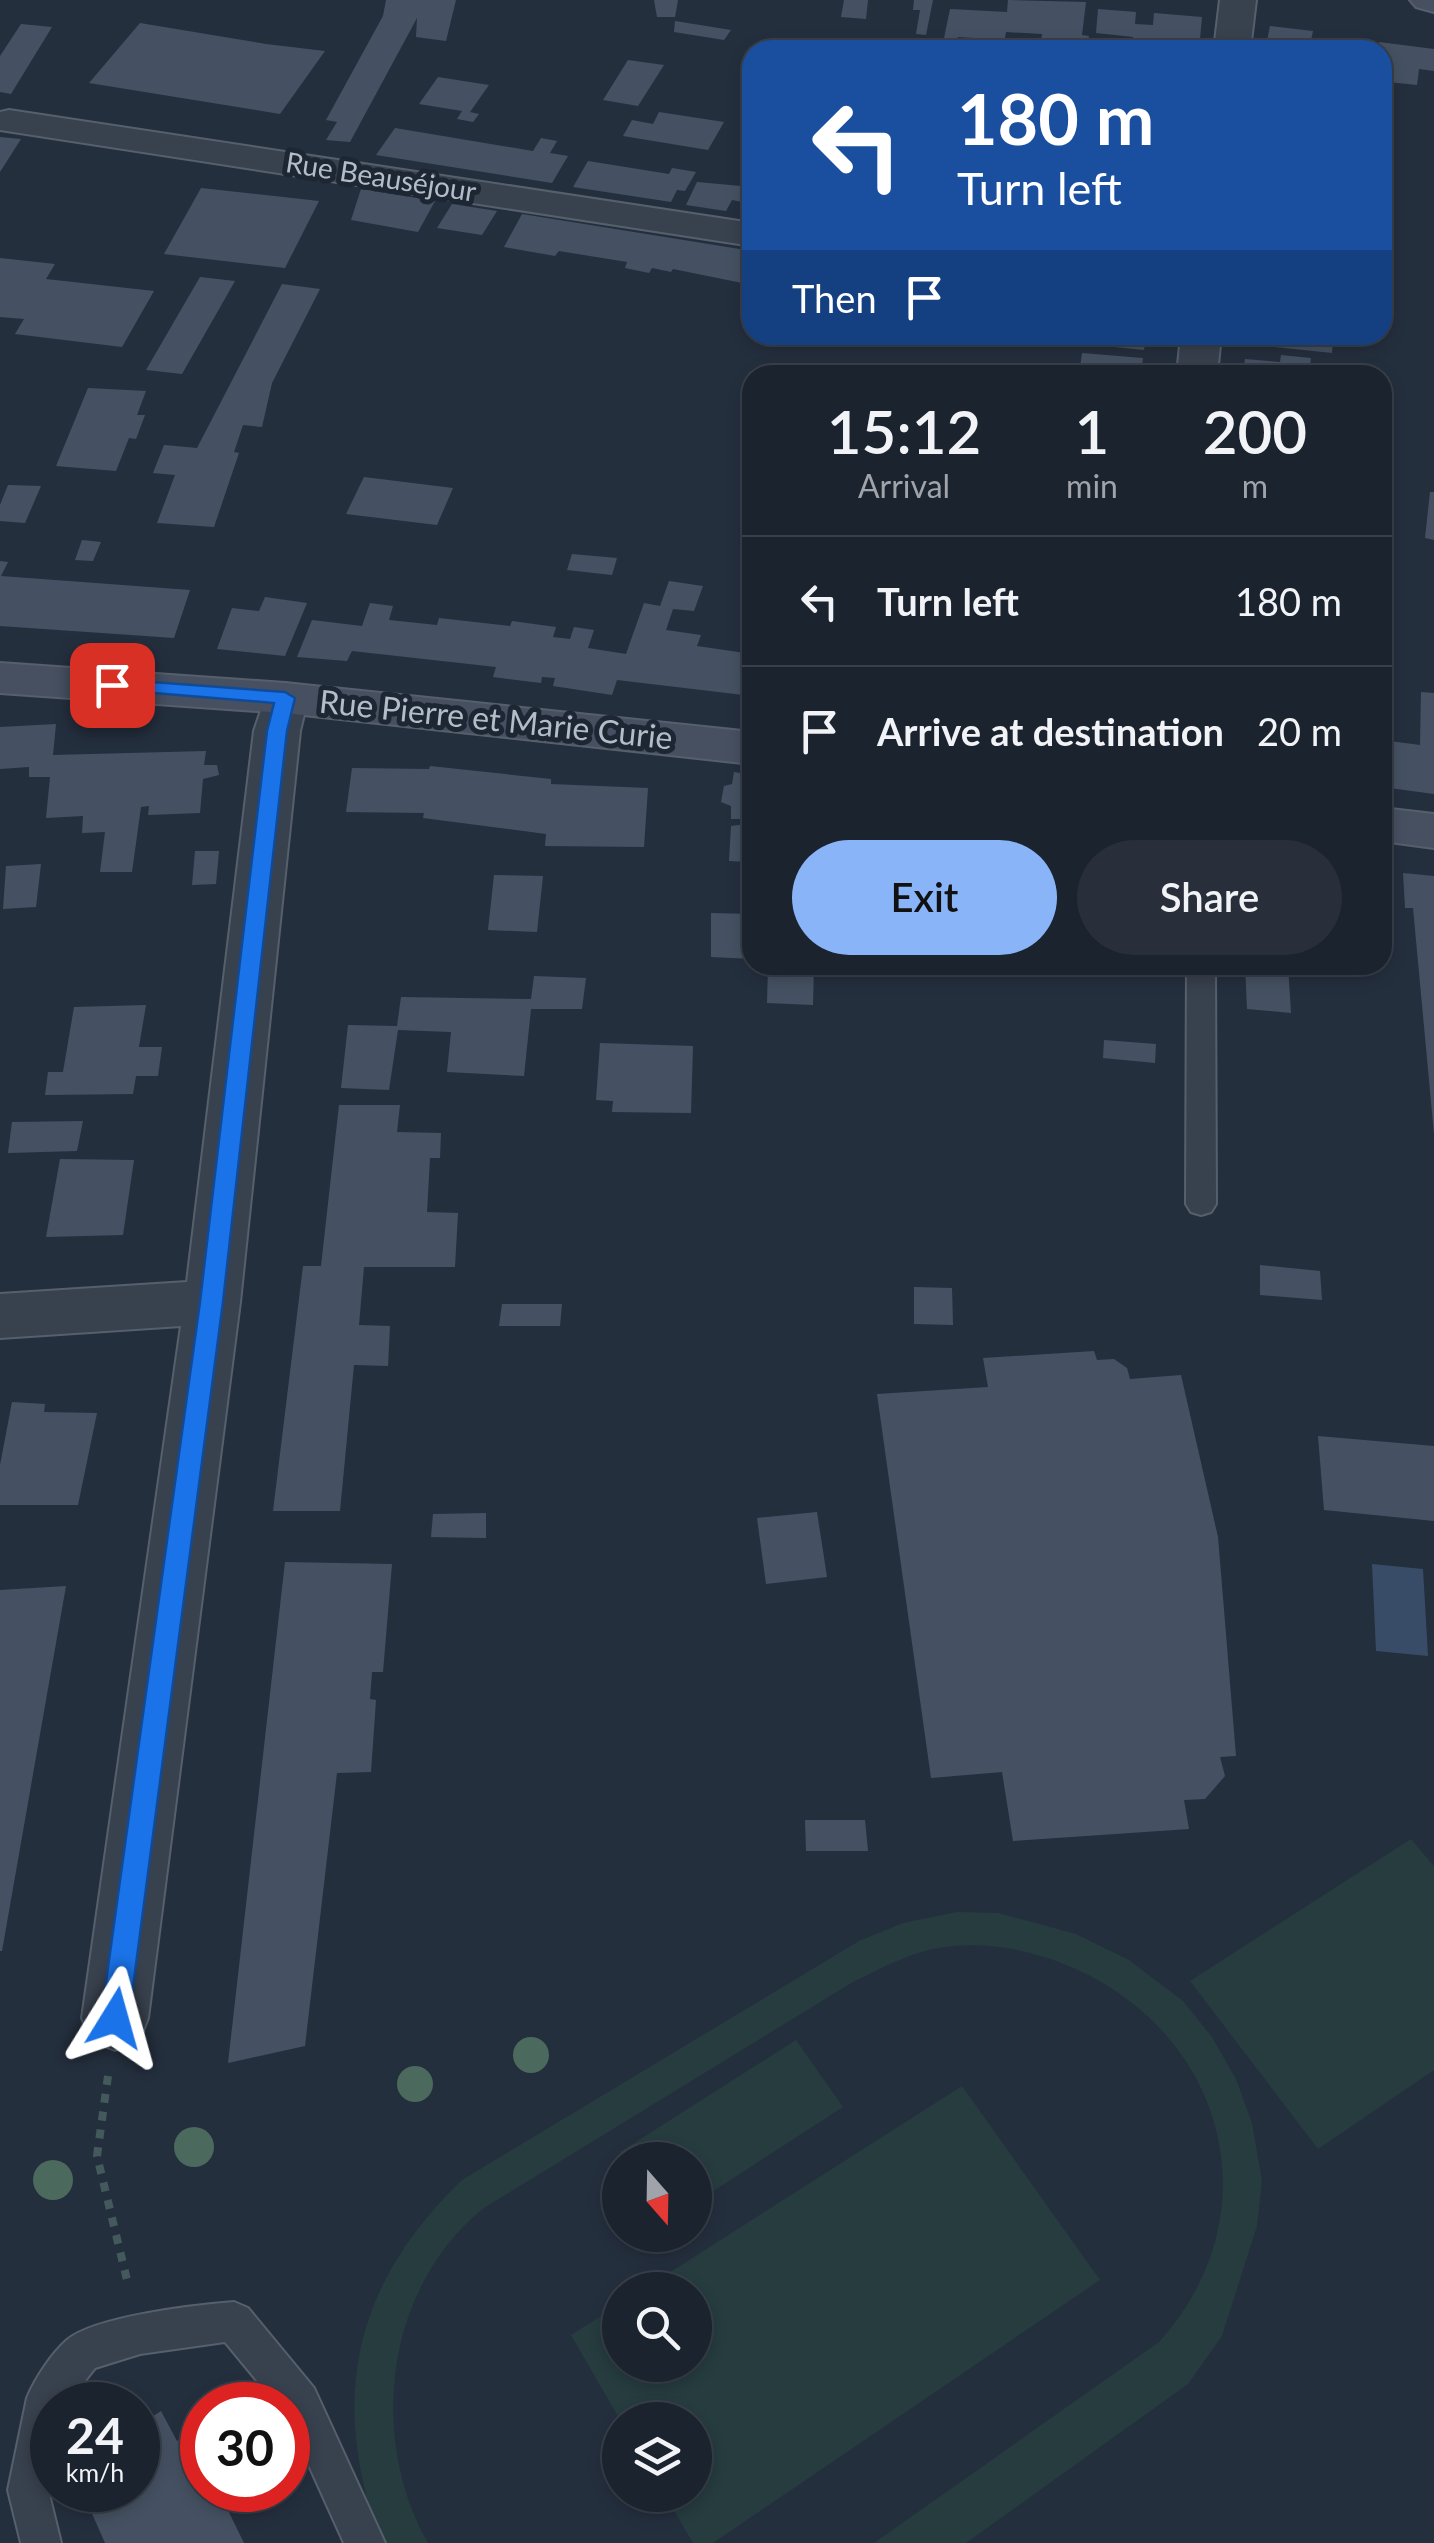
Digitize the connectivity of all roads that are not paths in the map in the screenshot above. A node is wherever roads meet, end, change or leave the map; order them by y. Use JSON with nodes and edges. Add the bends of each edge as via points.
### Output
{"nodes":[{"id":1,"x":1238,"y":0,"type":"edge"},
{"id":2,"x":1233,"y":40,"type":"edge"},
{"id":3,"x":9,"y":121,"type":"dead end"},
{"id":4,"x":742,"y":234,"type":"edge"},
{"id":5,"x":0,"y":678,"type":"edge"},
{"id":6,"x":285,"y":698,"type":"junction"},
{"id":7,"x":742,"y":747,"type":"edge"},
{"id":8,"x":1392,"y":825,"type":"edge"},
{"id":9,"x":1434,"y":831,"type":"edge"},
{"id":10,"x":1201,"y":975,"type":"edge"},
{"id":11,"x":1201,"y":1204,"type":"dead end"},
{"id":12,"x":212,"y":1302,"type":"junction"},
{"id":13,"x":0,"y":1316,"type":"edge"},
{"id":14,"x":115,"y":2018,"type":"road end"},
{"id":15,"x":41,"y":2543,"type":"edge"},
{"id":16,"x":364,"y":2543,"type":"edge"}],
"edges":[{"from":1,"to":2,"type":"street"},
{"from":3,"to":4,"type":"street","name":"Rue Beauséjour"},
{"from":5,"to":6,"type":"street","name":"Rue Pierre et Marie Curie"},
{"from":6,"to":7,"type":"street","name":"Rue Pierre et Marie Curie"},
{"from":6,"to":12,"type":"street"},
{"from":8,"to":9,"type":"street"},
{"from":10,"to":11,"type":"lane"},
{"from":12,"to":13,"type":"street"},
{"from":12,"to":14,"type":"street"},
{"from":15,"to":16,"type":"lane","via":[[28,2490],[47,2398],[82,2353],[140,2334],[234,2322],[300,2402]]}]}
